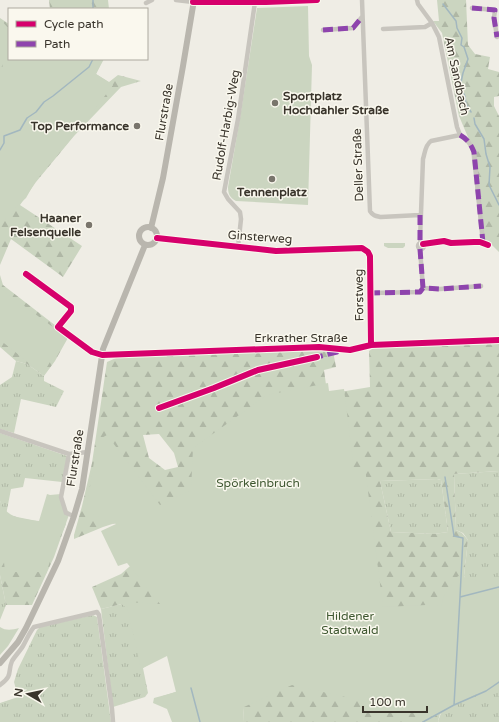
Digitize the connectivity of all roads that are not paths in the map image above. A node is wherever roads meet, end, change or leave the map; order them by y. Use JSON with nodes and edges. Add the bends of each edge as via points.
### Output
{"nodes":[{"id":1,"x":152,"y":0,"type":"edge"},
{"id":2,"x":176,"y":0,"type":"edge"},
{"id":3,"x":317,"y":0,"type":"edge"},
{"id":4,"x":362,"y":0,"type":"edge"},
{"id":5,"x":417,"y":0,"type":"edge"},
{"id":6,"x":194,"y":1,"type":"edge"},
{"id":7,"x":254,"y":2,"type":"junction"},
{"id":8,"x":146,"y":3,"type":"dead end"},
{"id":9,"x":472,"y":8,"type":"dead end"},
{"id":10,"x":362,"y":17,"type":"junction"},
{"id":11,"x":432,"y":23,"type":"junction"},
{"id":12,"x":497,"y":26,"type":"edge"},
{"id":13,"x":383,"y":29,"type":"dead end"},
{"id":14,"x":322,"y":30,"type":"dead end"},
{"id":15,"x":460,"y":135,"type":"junction"},
{"id":16,"x":420,"y":215,"type":"junction"},
{"id":17,"x":151,"y":228,"type":"junction"},
{"id":18,"x":157,"y":238,"type":"junction"},
{"id":19,"x":420,"y":240,"type":"dead end"},
{"id":20,"x":451,"y":244,"type":"dead end"},
{"id":21,"x":145,"y":245,"type":"junction"},
{"id":22,"x":238,"y":247,"type":"junction"},
{"id":23,"x":362,"y":248,"type":"joint"},
{"id":24,"x":420,"y":249,"type":"dead end"},
{"id":25,"x":26,"y":274,"type":"dead end"},
{"id":26,"x":481,"y":286,"type":"dead end"},
{"id":27,"x":423,"y":288,"type":"junction"},
{"id":28,"x":370,"y":293,"type":"junction"},
{"id":29,"x":499,"y":340,"type":"edge"},
{"id":30,"x":371,"y":345,"type":"junction"},
{"id":31,"x":102,"y":355,"type":"junction"},
{"id":32,"x":0,"y":431,"type":"edge"},
{"id":33,"x":88,"y":452,"type":"junction"},
{"id":34,"x":69,"y":454,"type":"junction"},
{"id":35,"x":74,"y":516,"type":"junction"},
{"id":36,"x":0,"y":663,"type":"edge"},
{"id":37,"x":0,"y":678,"type":"edge"},
{"id":38,"x":2,"y":683,"type":"edge"},
{"id":39,"x":113,"y":722,"type":"edge"}],
"edges":[{"from":1,"to":8,"type":"street"},
{"from":2,"to":6,"type":"street"},
{"from":3,"to":7,"type":"main road"},
{"from":4,"to":10,"type":"street","name":"Deller Straße"},
{"from":5,"to":11,"type":"street","name":"Am Sandbach"},
{"from":6,"to":7,"type":"main road"},
{"from":6,"to":17,"type":"main road","name":"Flurstraße","via":[[163,178]]},
{"from":7,"to":22,"type":"street","name":"Rudolf-Harbig-Weg","via":[[238,119],[224,192],[240,212]]},
{"from":9,"to":12,"type":"street","via":[[495,10]]},
{"from":10,"to":14,"type":"street","via":[[353,28]]},
{"from":10,"to":16,"type":"street","name":"Deller Straße","via":[[370,211],[381,217]]},
{"from":11,"to":13,"type":"street","via":[[425,27]]},
{"from":11,"to":15,"type":"street","name":"Am Sandbach","via":[[439,37]]},
{"from":15,"to":16,"type":"street","via":[[428,143],[423,159]]},
{"from":15,"to":20,"type":"street","name":"Am Sandbach","via":[[472,145],[474,152],[486,244]]},
{"from":16,"to":19,"type":"street"},
{"from":17,"to":18,"type":"main road"},
{"from":17,"to":21,"type":"main road","via":[[142,229],[139,235],[140,241]]},
{"from":18,"to":21,"type":"main road","via":[[153,244]]},
{"from":18,"to":22,"type":"street","name":"Ginsterweg"},
{"from":21,"to":31,"type":"main road","name":"Flurstraße"},
{"from":22,"to":23,"type":"street","name":"Ginsterweg","via":[[276,251]]},
{"from":23,"to":28,"type":"street","name":"Forstweg","via":[[370,256]]},
{"from":24,"to":27,"type":"street"},
{"from":25,"to":31,"type":"street","via":[[71,307],[71,311],[58,327],[92,352]]},
{"from":26,"to":27,"type":"street"},
{"from":27,"to":28,"type":"street","via":[[420,292]]},
{"from":28,"to":30,"type":"street","name":"Forstweg"},
{"from":29,"to":30,"type":"street","name":"Erkrather Straße"},
{"from":30,"to":31,"type":"street","name":"Erkrather Straße","via":[[350,350],[319,347]]},
{"from":31,"to":33,"type":"main road","name":"Flurstraße"},
{"from":32,"to":34,"type":"street"},
{"from":33,"to":34,"type":"street"},
{"from":33,"to":35,"type":"main road","name":"Flurstraße","via":[[82,489]]},
{"from":34,"to":35,"type":"street","via":[[61,497],[66,513]]},
{"from":35,"to":36,"type":"main road","name":"Flurstraße","via":[[58,561],[26,628]]},
{"from":37,"to":38,"type":"street"},
{"from":38,"to":39,"type":"street","via":[[9,677],[10,666],[34,627],[97,612]]}]}
